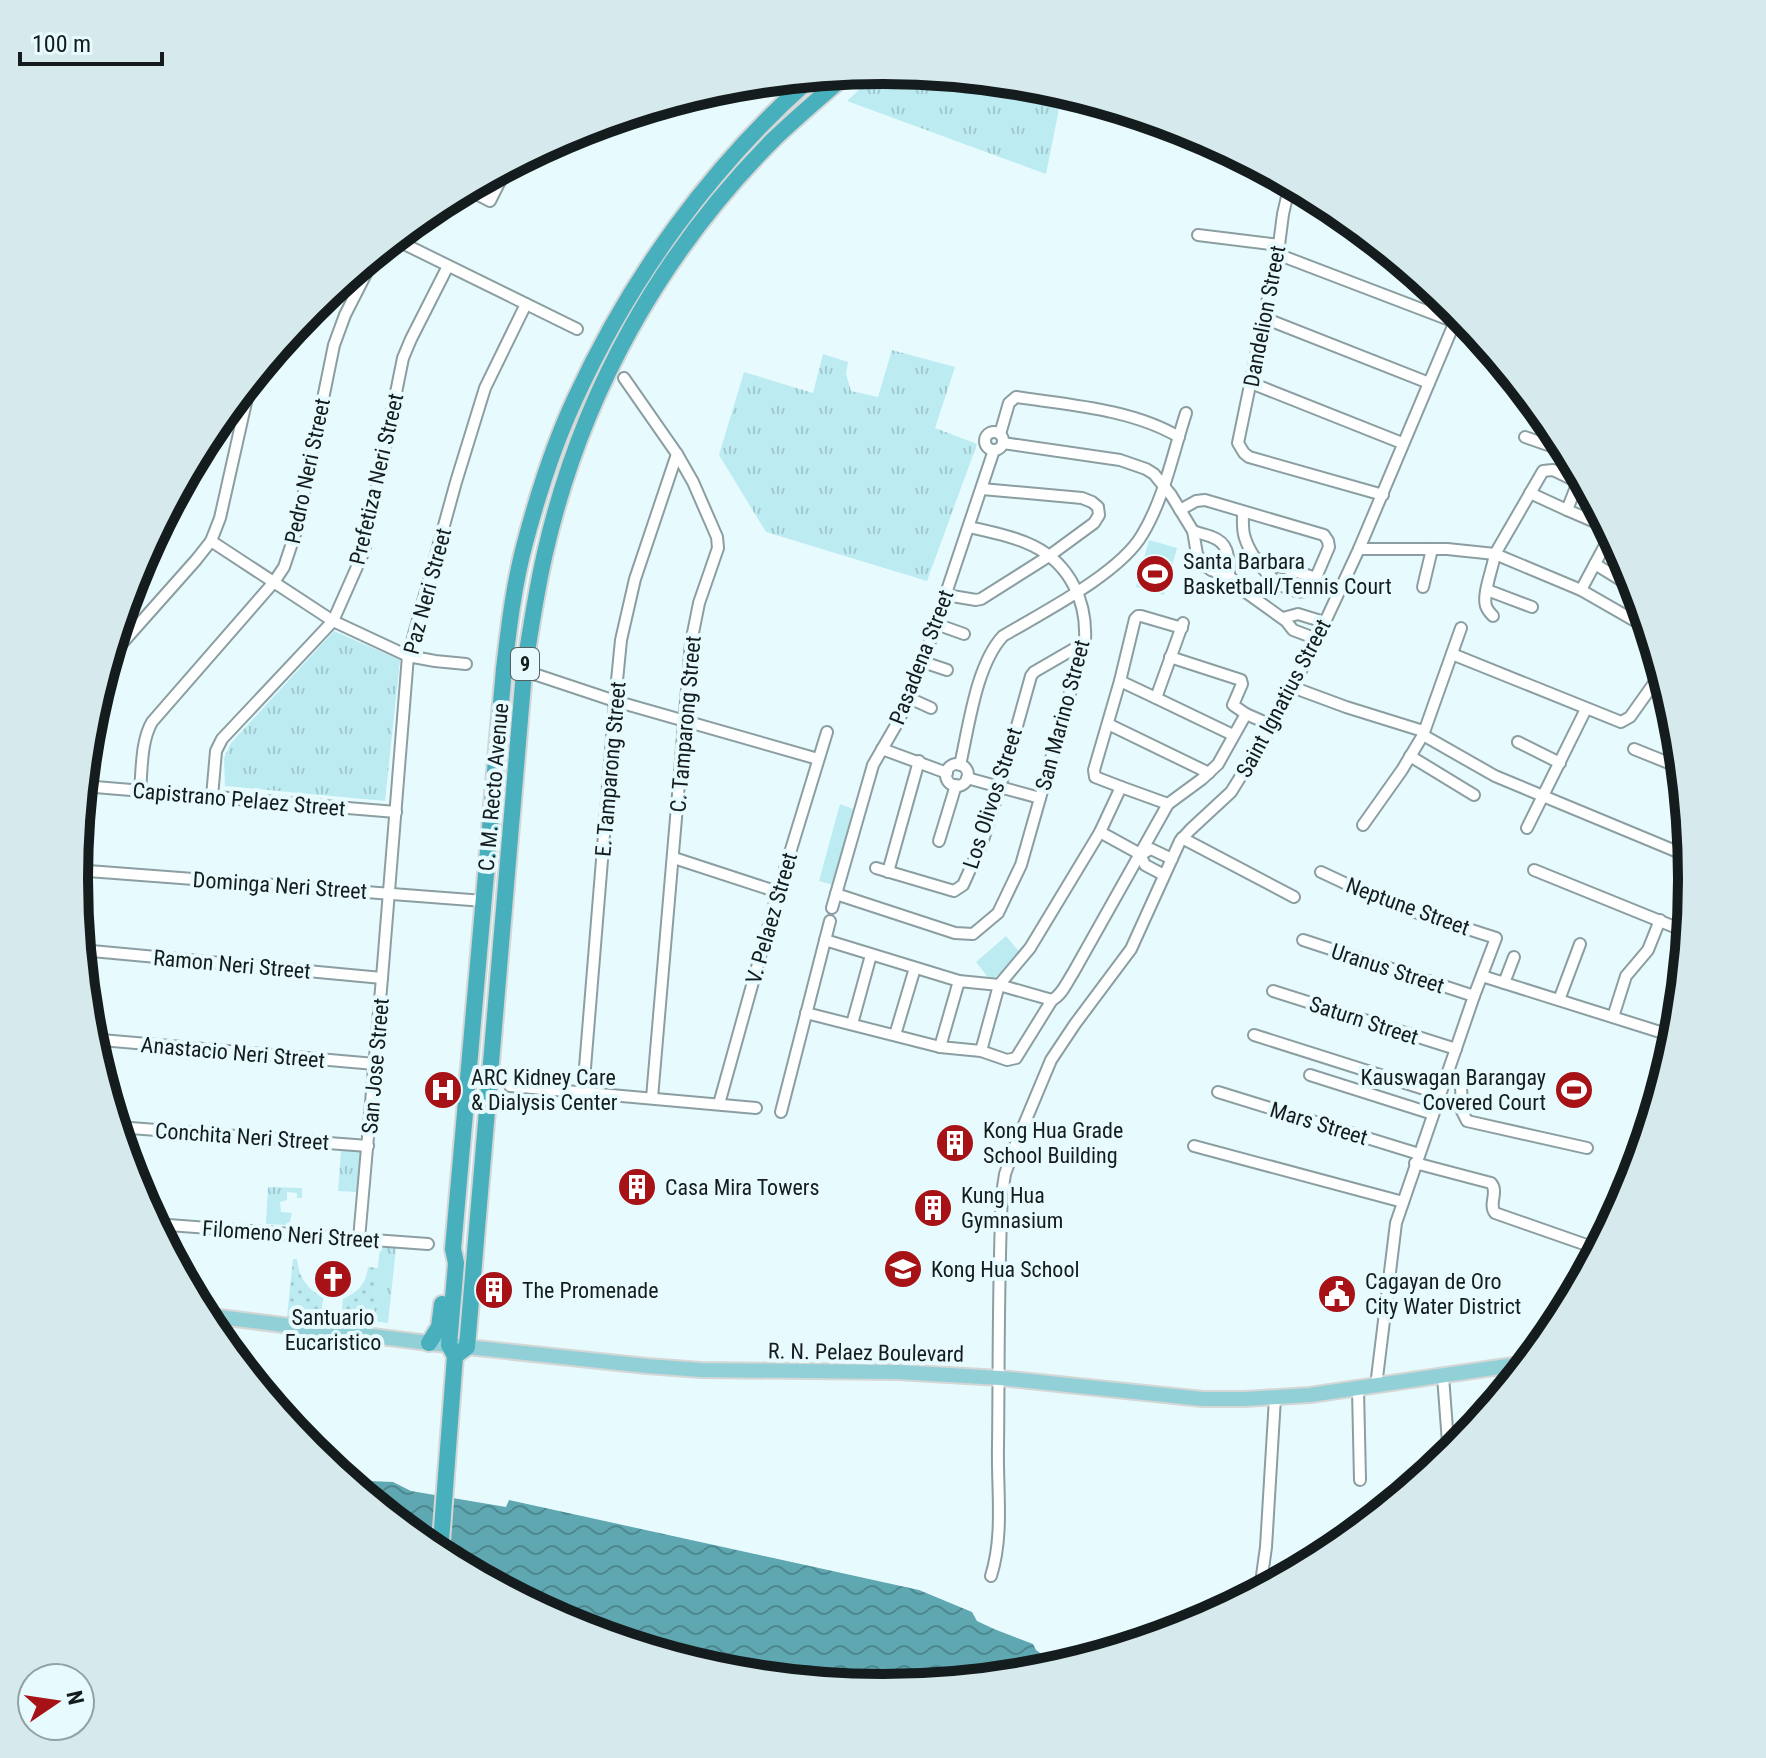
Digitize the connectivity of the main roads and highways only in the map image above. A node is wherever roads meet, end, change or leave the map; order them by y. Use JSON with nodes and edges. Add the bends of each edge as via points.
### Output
{"nodes":[{"id":1,"x":832,"y":86,"type":"edge"},
{"id":2,"x":817,"y":87,"type":"edge"},
{"id":3,"x":798,"y":89,"type":"edge"},
{"id":4,"x":823,"y":95,"type":"junction"},
{"id":5,"x":598,"y":353,"type":"junction"},
{"id":6,"x":614,"y":360,"type":"junction"},
{"id":7,"x":484,"y":901,"type":"junction"},
{"id":8,"x":505,"y":903,"type":"junction"},
{"id":9,"x":468,"y":1081,"type":"junction"},
{"id":10,"x":490,"y":1083,"type":"junction"},
{"id":11,"x":453,"y":1249,"type":"junction"},
{"id":12,"x":220,"y":1317,"type":"edge"},
{"id":13,"x":429,"y":1343,"type":"junction"},
{"id":14,"x":457,"y":1349,"type":"junction"},
{"id":15,"x":1512,"y":1365,"type":"edge"},
{"id":16,"x":441,"y":1540,"type":"edge"}],
"edges":[{"from":1,"to":4,"type":"highway","name":"C. M. Recto Avenue","number":"9"},
{"from":2,"to":4,"type":"highway"},
{"from":3,"to":5,"type":"highway","name":"C. M. Recto Avenue","number":"9","via":[[711,180],[631,293]]},
{"from":4,"to":6,"type":"highway","name":"C. M. Recto Avenue","number":"9","via":[[736,179],[703,220],[649,295]]},
{"from":5,"to":6,"type":"highway"},
{"from":5,"to":7,"type":"highway","name":"C. M. Recto Avenue","number":"9","via":[[555,448],[513,597]]},
{"from":6,"to":8,"type":"highway","name":"C. M. Recto Avenue","number":"9","via":[[584,424],[560,495],[537,590],[524,672]]},
{"from":7,"to":8,"type":"highway"},
{"from":7,"to":9,"type":"highway","name":"C. M. Recto Avenue","number":"9"},
{"from":8,"to":10,"type":"highway","name":"C. M. Recto Avenue","number":"9"},
{"from":9,"to":10,"type":"highway"},
{"from":9,"to":11,"type":"highway","name":"C. M. Recto Avenue","number":"9"},
{"from":10,"to":14,"type":"highway","name":"C. M. Recto Avenue","number":"9"},
{"from":11,"to":13,"type":"highway","via":[[446,1262],[439,1327]]},
{"from":11,"to":14,"type":"highway","name":"C. M. Recto Avenue","number":"9"},
{"from":12,"to":13,"type":"main road","name":"R. N. Pelaez Boulevard"},
{"from":13,"to":14,"type":"main road","name":"R. N. Pelaez Boulevard"},
{"from":14,"to":15,"type":"main road","name":"R. N. Pelaez Boulevard","via":[[701,1370],[1000,1378],[1203,1399],[1358,1389]]},
{"from":14,"to":16,"type":"highway","name":"C. M. Recto Avenue","number":"9"}]}
